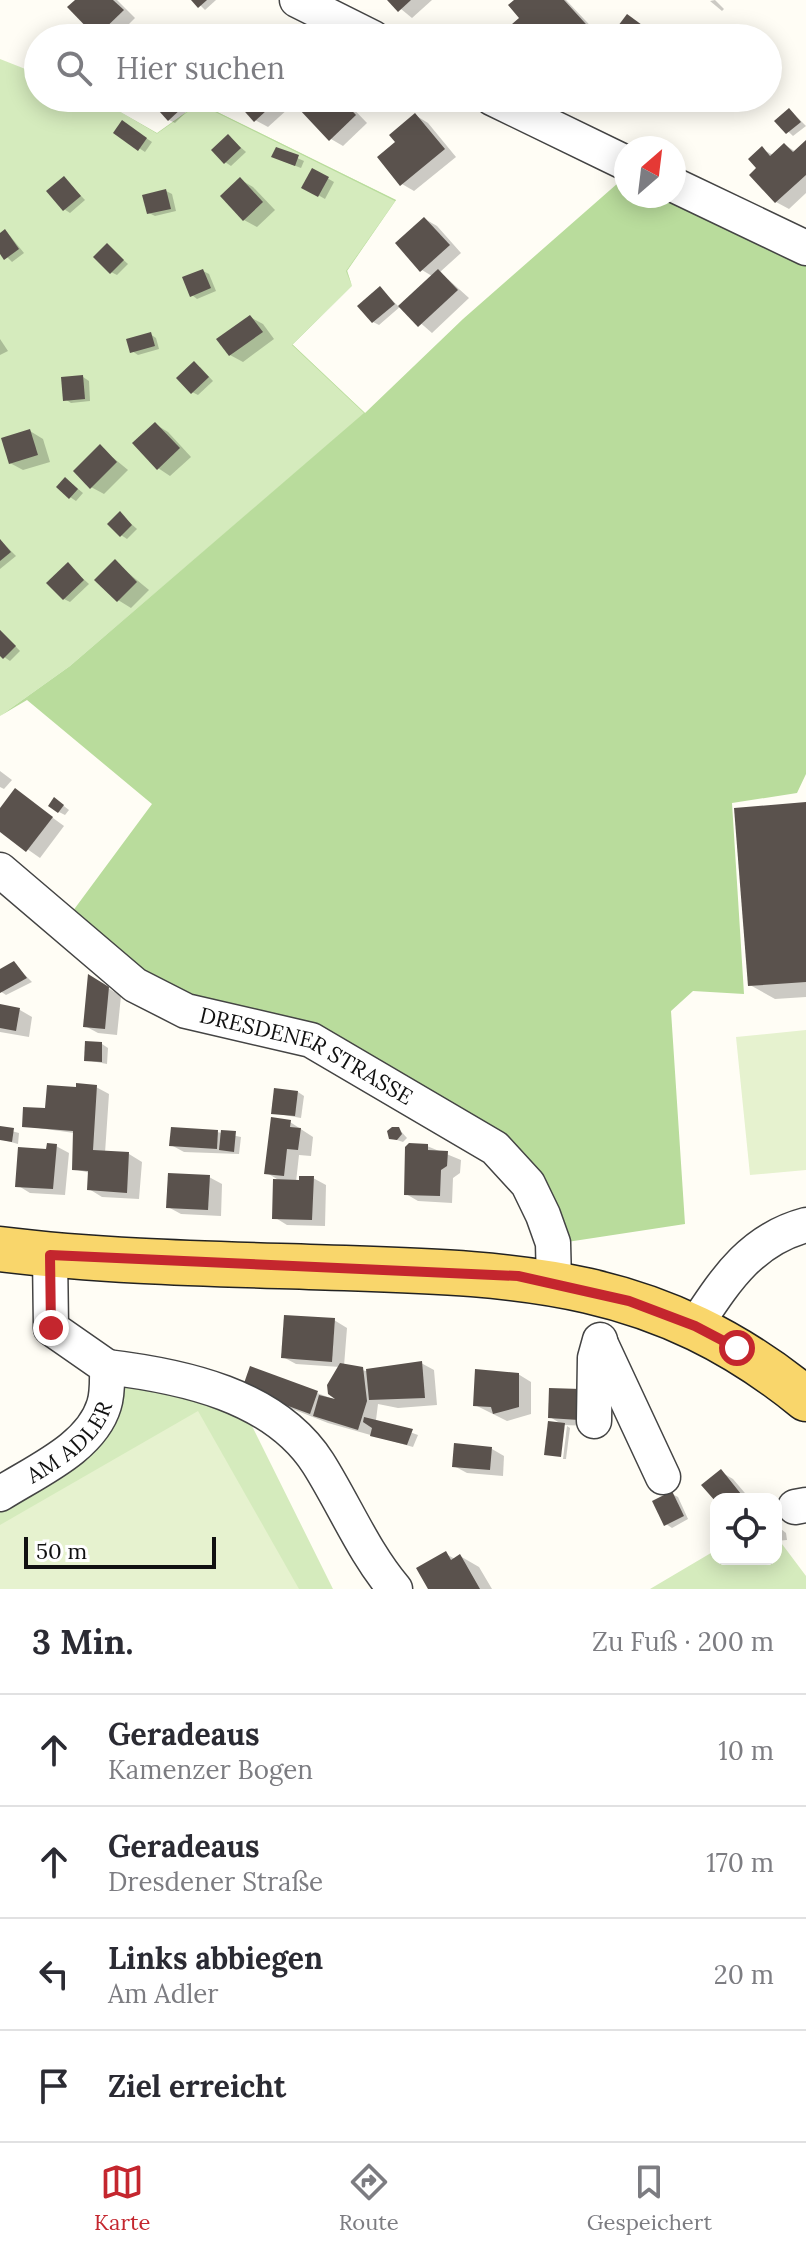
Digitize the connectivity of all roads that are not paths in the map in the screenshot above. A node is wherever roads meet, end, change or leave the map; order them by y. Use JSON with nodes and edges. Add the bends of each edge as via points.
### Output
{"nodes":[{"id":1,"x":297,"y":0,"type":"edge"},
{"id":2,"x":345,"y":24,"type":"edge"},
{"id":3,"x":521,"y":112,"type":"edge"},
{"id":4,"x":614,"y":157,"type":"edge"},
{"id":5,"x":686,"y":191,"type":"edge"},
{"id":6,"x":806,"y":248,"type":"edge"},
{"id":7,"x":0,"y":870,"type":"edge"},
{"id":8,"x":806,"y":1225,"type":"edge"},
{"id":9,"x":0,"y":1249,"type":"edge"},
{"id":10,"x":50,"y":1255,"type":"junction"},
{"id":11,"x":554,"y":1282,"type":"junction"},
{"id":12,"x":596,"y":1291,"type":"junction"},
{"id":13,"x":695,"y":1326,"type":"junction"},
{"id":14,"x":600,"y":1342,"type":"junction"},
{"id":15,"x":107,"y":1367,"type":"junction"},
{"id":16,"x":806,"y":1399,"type":"edge"},
{"id":17,"x":594,"y":1421,"type":"dead end"},
{"id":18,"x":663,"y":1477,"type":"dead end"},
{"id":19,"x":0,"y":1494,"type":"edge"},
{"id":20,"x":395,"y":1589,"type":"edge"}],
"edges":[{"from":1,"to":2,"type":"street"},
{"from":3,"to":4,"type":"street"},
{"from":5,"to":6,"type":"street"},
{"from":7,"to":11,"type":"street","name":"DRESDENER STRASSE","via":[[135,985],[186,1011],[311,1040],[495,1148],[528,1184],[543,1215],[553,1243]]},
{"from":8,"to":13,"type":"street","via":[[759,1244],[732,1270]]},
{"from":9,"to":10,"type":"main road"},
{"from":10,"to":11,"type":"main road","via":[[450,1272]]},
{"from":10,"to":15,"type":"street","name":"AM ADLER","via":[[51,1328]]},
{"from":11,"to":12,"type":"main road"},
{"from":12,"to":13,"type":"main road"},
{"from":12,"to":14,"type":"street"},
{"from":13,"to":16,"type":"main road","via":[[737,1348]]},
{"from":14,"to":17,"type":"street"},
{"from":14,"to":18,"type":"street"},
{"from":15,"to":19,"type":"street","name":"AM ADLER","via":[[105,1403],[93,1429]]},
{"from":15,"to":20,"type":"street","via":[[172,1375],[256,1408],[290,1429],[316,1460]]}]}
